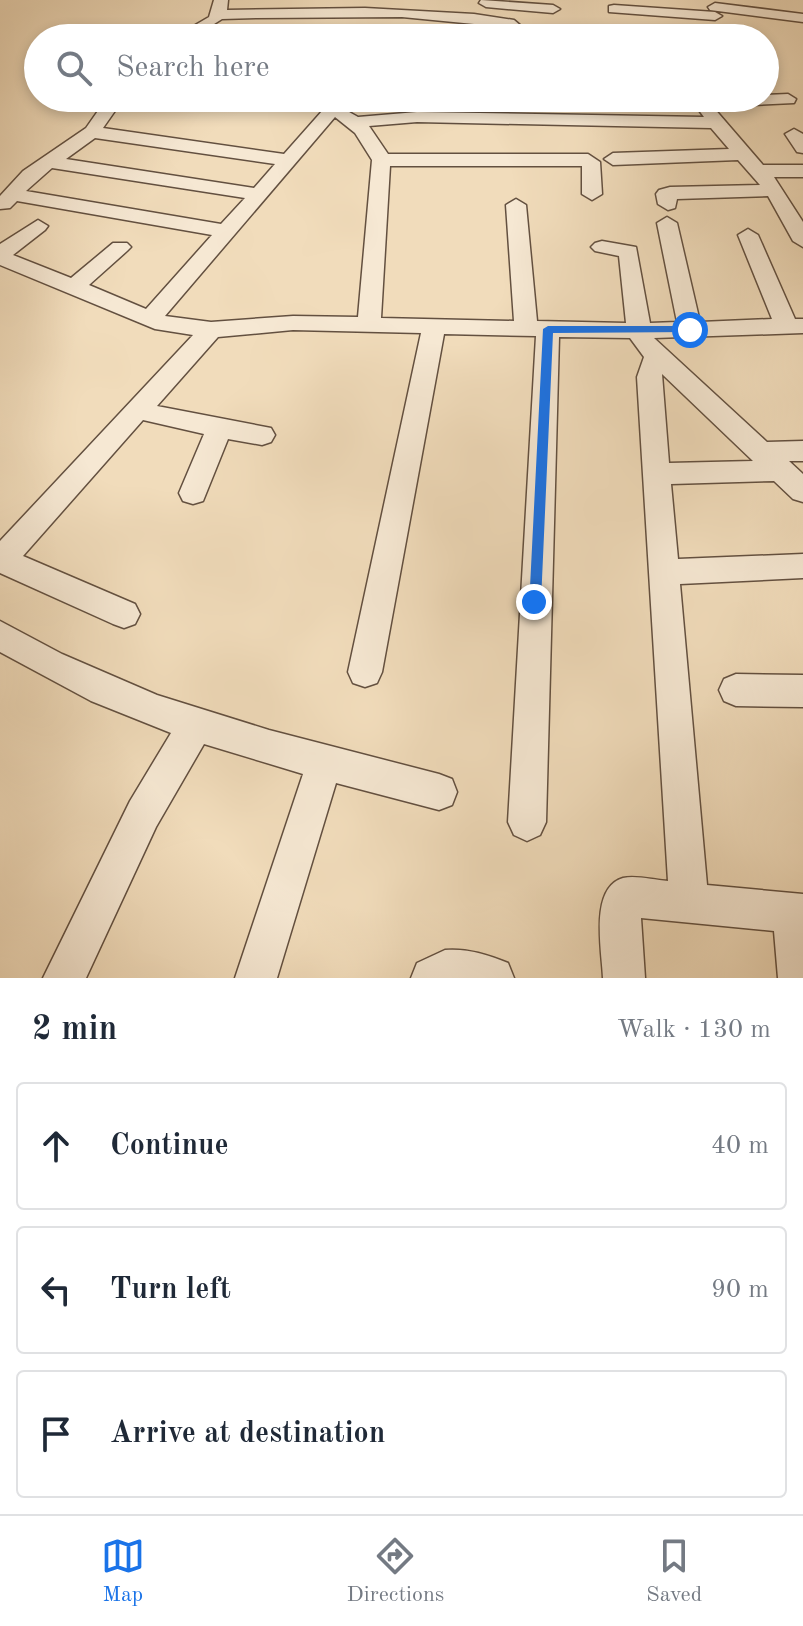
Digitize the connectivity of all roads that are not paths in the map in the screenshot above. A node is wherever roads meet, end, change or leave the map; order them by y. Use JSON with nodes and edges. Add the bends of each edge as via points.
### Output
{"nodes":[{"id":1,"x":478,"y":1,"type":"edge"},
{"id":2,"x":221,"y":8,"type":"edge"},
{"id":3,"x":553,"y":9,"type":"dead end"},
{"id":4,"x":614,"y":9,"type":"dead end"},
{"id":5,"x":716,"y":13,"type":"edge"},
{"id":6,"x":452,"y":17,"type":"junction"},
{"id":7,"x":799,"y":18,"type":"edge"},
{"id":8,"x":481,"y":20,"type":"junction"},
{"id":9,"x":200,"y":24,"type":"edge"},
{"id":10,"x":481,"y":24,"type":"edge"},
{"id":11,"x":513,"y":24,"type":"edge"},
{"id":12,"x":803,"y":39,"type":"edge"},
{"id":13,"x":779,"y":99,"type":"edge"},
{"id":14,"x":788,"y":99,"type":"dead end"},
{"id":15,"x":106,"y":112,"type":"edge"},
{"id":16,"x":331,"y":112,"type":"edge"},
{"id":17,"x":340,"y":112,"type":"edge"},
{"id":18,"x":581,"y":112,"type":"edge"},
{"id":19,"x":708,"y":112,"type":"edge"},
{"id":20,"x":582,"y":121,"type":"junction"},
{"id":21,"x":356,"y":122,"type":"junction"},
{"id":22,"x":716,"y":123,"type":"junction"},
{"id":23,"x":92,"y":132,"type":"junction"},
{"id":24,"x":744,"y":154,"type":"junction"},
{"id":25,"x":613,"y":159,"type":"dead end"},
{"id":26,"x":289,"y":160,"type":"junction"},
{"id":27,"x":381,"y":160,"type":"junction"},
{"id":28,"x":50,"y":162,"type":"junction"},
{"id":29,"x":760,"y":171,"type":"junction"},
{"id":30,"x":803,"y":171,"type":"edge"},
{"id":31,"x":775,"y":190,"type":"junction"},
{"id":32,"x":258,"y":194,"type":"junction"},
{"id":33,"x":592,"y":194,"type":"dead end"},
{"id":34,"x":4,"y":195,"type":"edge"},
{"id":35,"x":516,"y":205,"type":"dead end"},
{"id":36,"x":38,"y":226,"type":"dead end"},
{"id":37,"x":224,"y":231,"type":"junction"},
{"id":38,"x":748,"y":235,"type":"dead end"},
{"id":39,"x":803,"y":241,"type":"edge"},
{"id":40,"x":120,"y":247,"type":"dead end"},
{"id":41,"x":602,"y":247,"type":"dead end"},
{"id":42,"x":0,"y":256,"type":"edge"},
{"id":43,"x":73,"y":288,"type":"junction"},
{"id":44,"x":150,"y":319,"type":"junction"},
{"id":45,"x":369,"y":325,"type":"junction"},
{"id":46,"x":434,"y":326,"type":"junction"},
{"id":47,"x":794,"y":326,"type":"edge"},
{"id":48,"x":537,"y":329,"type":"junction"},
{"id":49,"x":211,"y":330,"type":"junction"},
{"id":50,"x":690,"y":330,"type":"junction"},
{"id":51,"x":648,"y":344,"type":"junction"},
{"id":52,"x":138,"y":410,"type":"junction"},
{"id":53,"x":219,"y":429,"type":"junction"},
{"id":54,"x":262,"y":435,"type":"dead end"},
{"id":55,"x":803,"y":451,"type":"edge"},
{"id":56,"x":773,"y":461,"type":"junction"},
{"id":57,"x":656,"y":474,"type":"junction"},
{"id":58,"x":803,"y":491,"type":"edge"},
{"id":59,"x":193,"y":493,"type":"dead end"},
{"id":60,"x":1,"y":560,"type":"edge"},
{"id":61,"x":803,"y":566,"type":"edge"},
{"id":62,"x":664,"y":572,"type":"junction"},
{"id":63,"x":124,"y":614,"type":"dead end"},
{"id":64,"x":0,"y":635,"type":"edge"},
{"id":65,"x":365,"y":672,"type":"dead end"},
{"id":66,"x":736,"y":690,"type":"dead end"},
{"id":67,"x":803,"y":691,"type":"edge"},
{"id":68,"x":196,"y":724,"type":"junction"},
{"id":69,"x":325,"y":761,"type":"junction"},
{"id":70,"x":439,"y":792,"type":"dead end"},
{"id":71,"x":527,"y":822,"type":"dead end"},
{"id":72,"x":689,"y":903,"type":"junction"},
{"id":73,"x":798,"y":913,"type":"edge"},
{"id":74,"x":64,"y":978,"type":"edge"},
{"id":75,"x":256,"y":978,"type":"edge"},
{"id":76,"x":432,"y":978,"type":"edge"},
{"id":77,"x":493,"y":978,"type":"edge"},
{"id":78,"x":624,"y":978,"type":"edge"},
{"id":79,"x":799,"y":978,"type":"edge"}],
"edges":[{"from":1,"to":3,"type":"street"},
{"from":1,"to":6,"type":"street"},
{"from":2,"to":6,"type":"street","via":[[410,20]]},
{"from":2,"to":9,"type":"street"},
{"from":4,"to":5,"type":"street"},
{"from":5,"to":7,"type":"street"},
{"from":6,"to":8,"type":"street"},
{"from":7,"to":12,"type":"street"},
{"from":8,"to":10,"type":"street"},
{"from":8,"to":11,"type":"street"},
{"from":13,"to":14,"type":"street"},
{"from":15,"to":23,"type":"street"},
{"from":16,"to":26,"type":"street"},
{"from":17,"to":21,"type":"street"},
{"from":18,"to":20,"type":"street"},
{"from":19,"to":22,"type":"street"},
{"from":20,"to":21,"type":"street","via":[[417,117]]},
{"from":20,"to":22,"type":"street"},
{"from":21,"to":27,"type":"street"},
{"from":22,"to":24,"type":"street"},
{"from":23,"to":26,"type":"street","via":[[217,142]]},
{"from":23,"to":28,"type":"street"},
{"from":24,"to":25,"type":"street"},
{"from":24,"to":29,"type":"street"},
{"from":26,"to":32,"type":"street"},
{"from":27,"to":33,"type":"street","via":[[588,160]]},
{"from":27,"to":45,"type":"street"},
{"from":28,"to":32,"type":"street"},
{"from":28,"to":34,"type":"street"},
{"from":29,"to":30,"type":"street"},
{"from":29,"to":31,"type":"street"},
{"from":31,"to":39,"type":"street"},
{"from":31,"to":50,"type":"street","via":[[666,194]]},
{"from":32,"to":37,"type":"street"},
{"from":34,"to":37,"type":"street"},
{"from":35,"to":48,"type":"street"},
{"from":36,"to":42,"type":"street"},
{"from":37,"to":44,"type":"street"},
{"from":38,"to":47,"type":"street"},
{"from":40,"to":43,"type":"street"},
{"from":41,"to":51,"type":"street","via":[[629,251]]},
{"from":42,"to":43,"type":"street"},
{"from":43,"to":44,"type":"street"},
{"from":44,"to":49,"type":"street"},
{"from":45,"to":46,"type":"street"},
{"from":45,"to":49,"type":"street","via":[[270,324]]},
{"from":46,"to":48,"type":"street"},
{"from":46,"to":65,"type":"street"},
{"from":47,"to":50,"type":"street"},
{"from":48,"to":51,"type":"street"},
{"from":48,"to":71,"type":"street"},
{"from":49,"to":52,"type":"street"},
{"from":50,"to":51,"type":"street"},
{"from":51,"to":56,"type":"street"},
{"from":51,"to":57,"type":"street"},
{"from":52,"to":53,"type":"street"},
{"from":52,"to":60,"type":"street"},
{"from":53,"to":54,"type":"street"},
{"from":53,"to":59,"type":"street"},
{"from":55,"to":56,"type":"street"},
{"from":56,"to":57,"type":"street"},
{"from":56,"to":58,"type":"street"},
{"from":57,"to":62,"type":"street"},
{"from":60,"to":63,"type":"street"},
{"from":61,"to":62,"type":"street"},
{"from":62,"to":72,"type":"street"},
{"from":64,"to":68,"type":"street","via":[[75,676]]},
{"from":66,"to":67,"type":"street"},
{"from":68,"to":69,"type":"street"},
{"from":68,"to":74,"type":"street","via":[[143,814]]},
{"from":69,"to":70,"type":"street"},
{"from":69,"to":75,"type":"street"},
{"from":72,"to":73,"type":"street"},
{"from":72,"to":78,"type":"street","via":[[621,900]]},
{"from":73,"to":79,"type":"street"},
{"from":76,"to":77,"type":"street","via":[[450,969]]}]}
